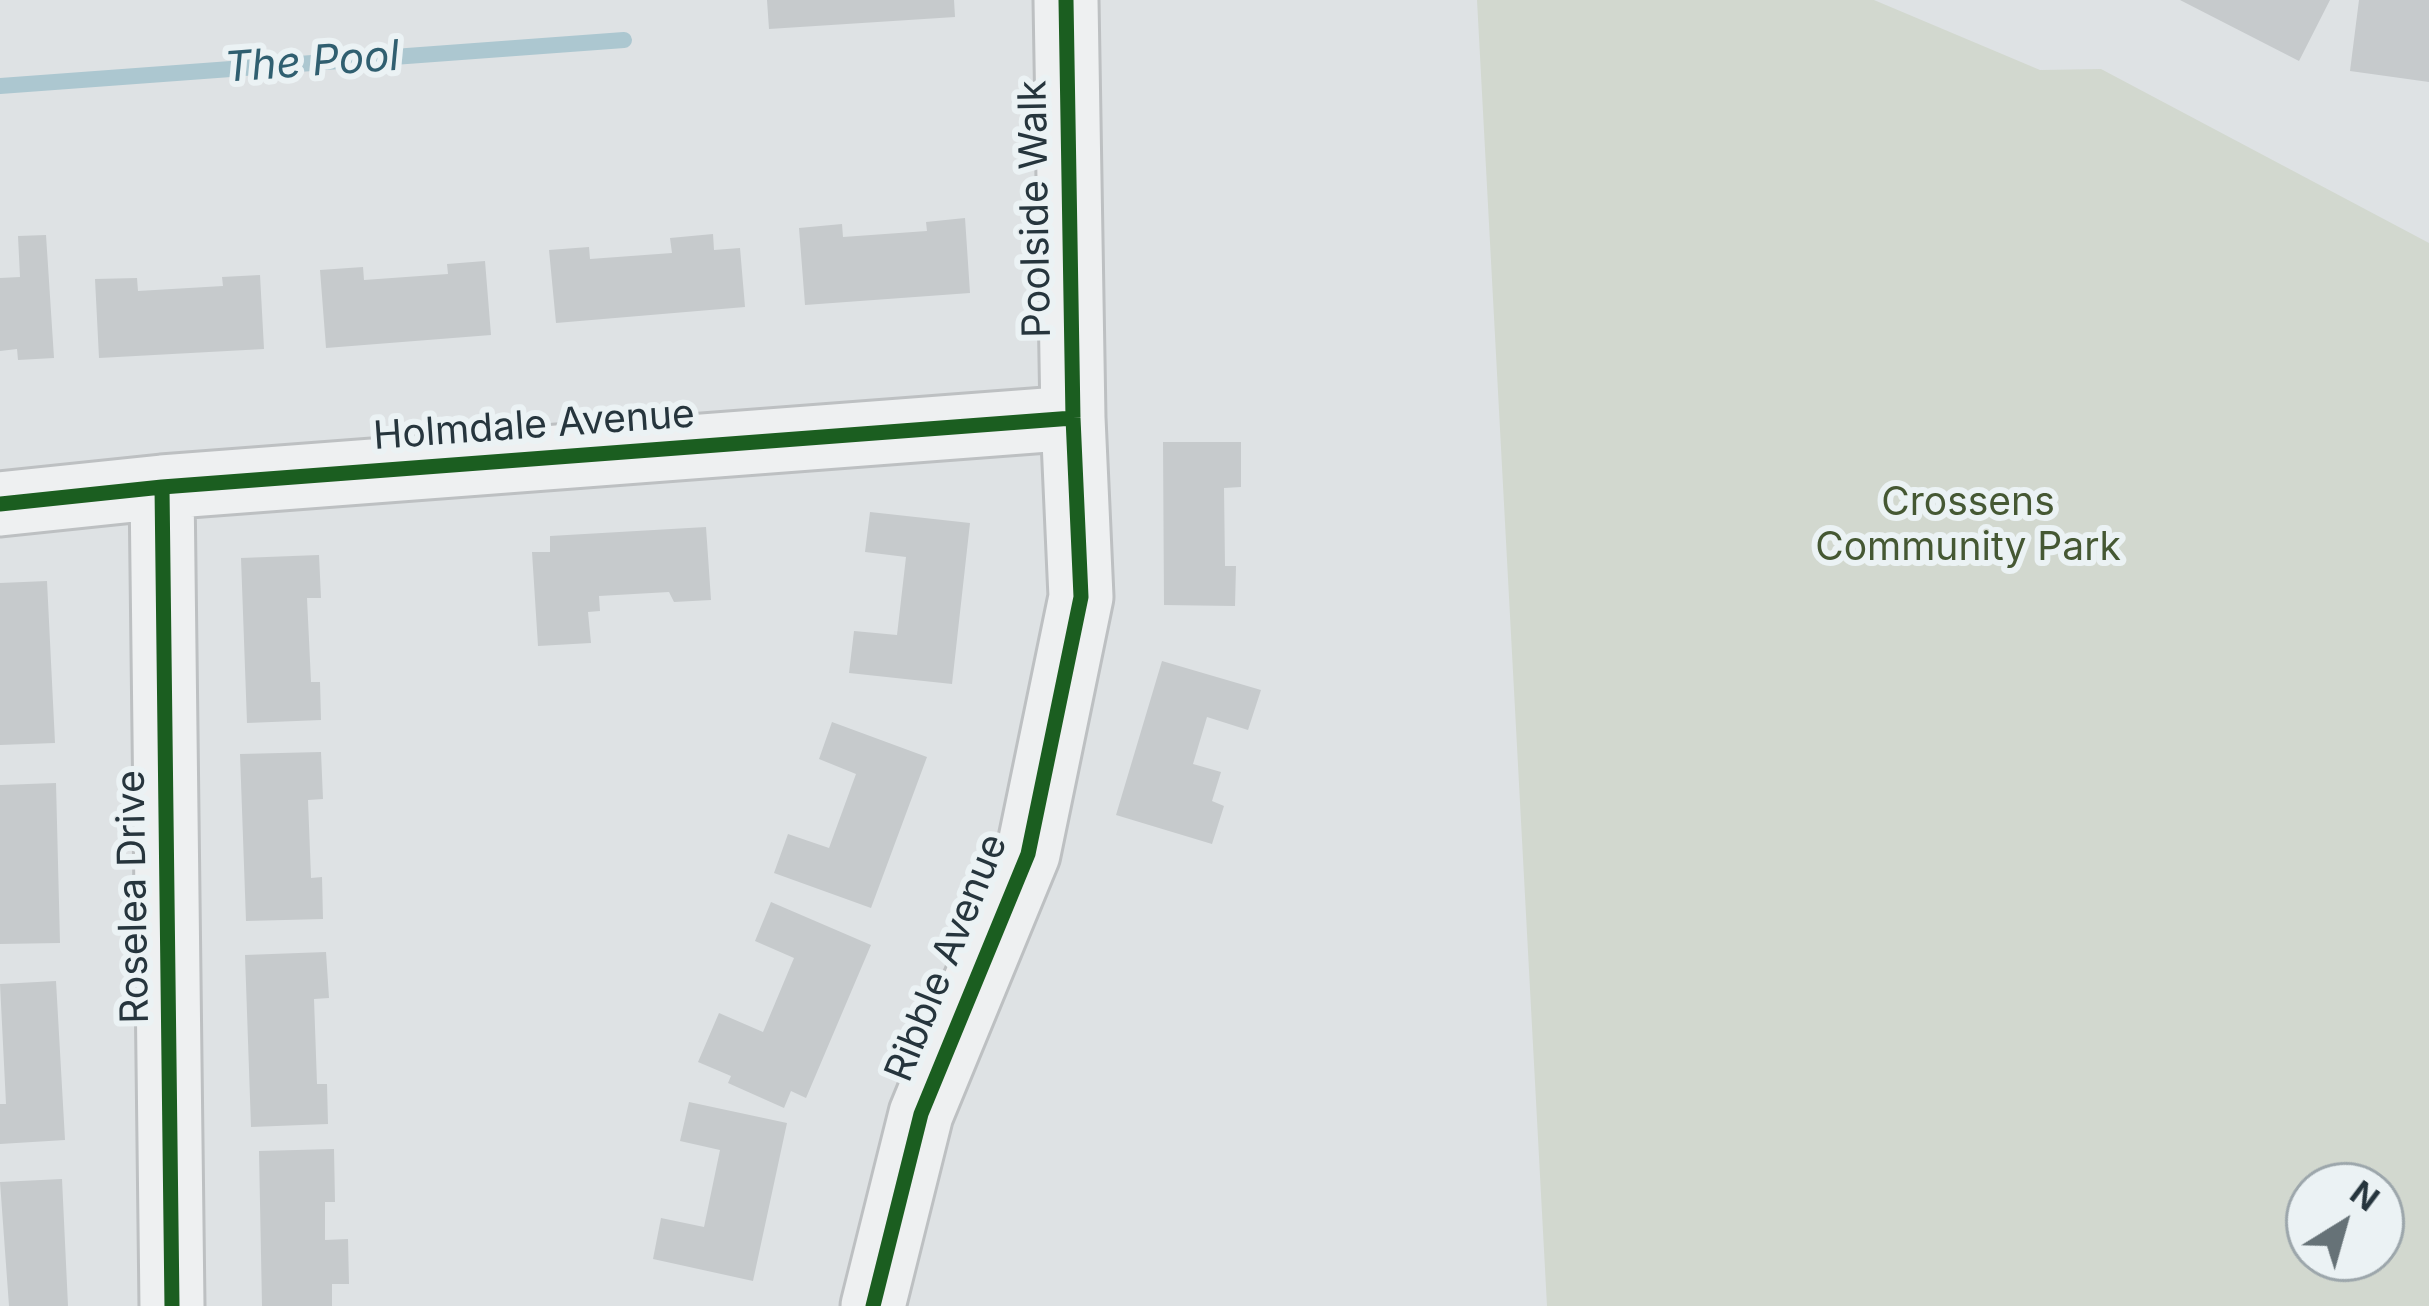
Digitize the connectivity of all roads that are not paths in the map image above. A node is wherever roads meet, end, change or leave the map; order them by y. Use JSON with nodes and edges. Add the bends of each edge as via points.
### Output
{"nodes":[{"id":1,"x":1066,"y":0,"type":"edge"},
{"id":2,"x":1073,"y":418,"type":"junction"},
{"id":3,"x":162,"y":487,"type":"junction"},
{"id":4,"x":0,"y":504,"type":"edge"},
{"id":5,"x":172,"y":1306,"type":"edge"},
{"id":6,"x":873,"y":1306,"type":"edge"}],
"edges":[{"from":1,"to":2,"type":"street","name":"Poolside Walk"},
{"from":2,"to":3,"type":"street","name":"Holmdale Avenue"},
{"from":2,"to":6,"type":"street","name":"Ribble Avenue","via":[[1081,597],[1028,854],[921,1114]]},
{"from":3,"to":4,"type":"street","name":"Holmdale Avenue"},
{"from":3,"to":5,"type":"street","name":"Roselea Drive"}]}
